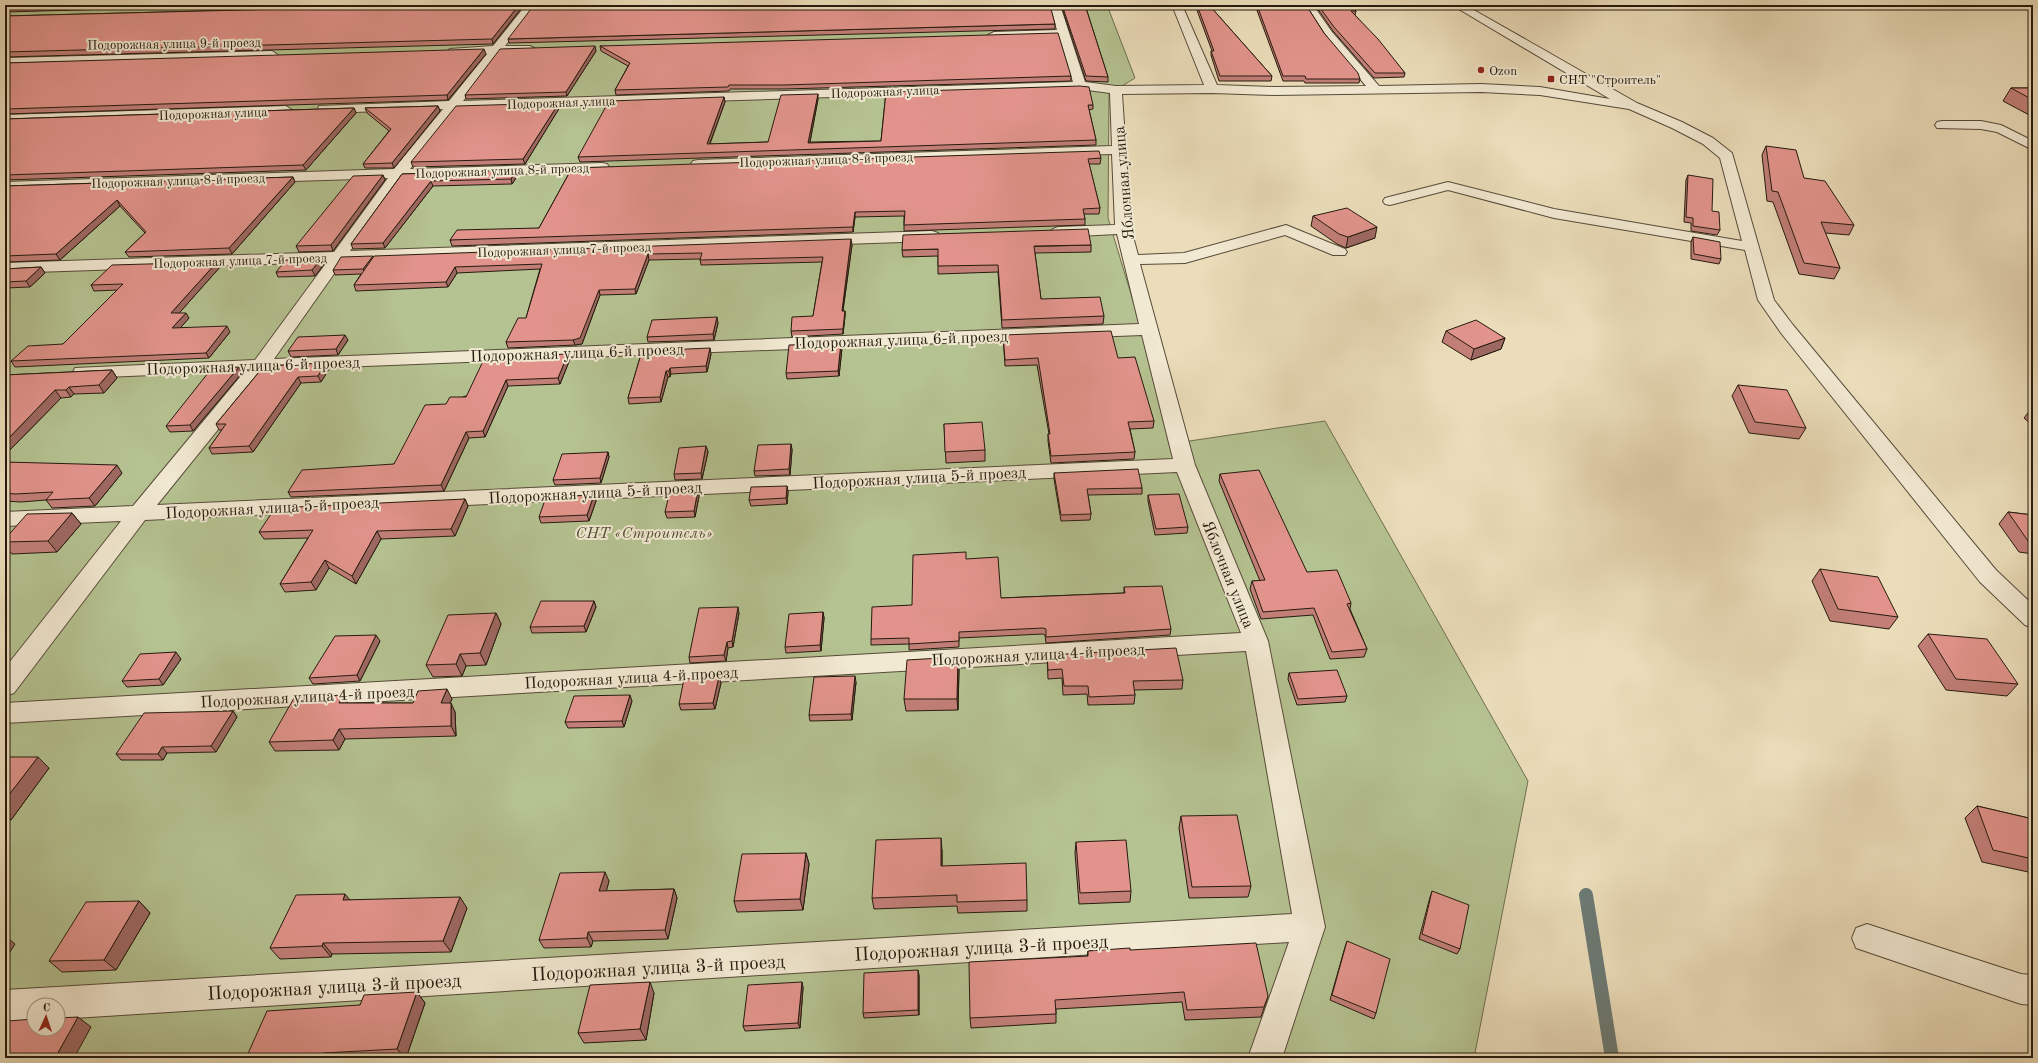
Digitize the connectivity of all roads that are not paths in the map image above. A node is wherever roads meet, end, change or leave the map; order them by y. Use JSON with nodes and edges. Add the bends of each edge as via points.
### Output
{"nodes":[{"id":1,"x":441,"y":5,"type":"edge"},
{"id":2,"x":532,"y":5,"type":"edge"},
{"id":3,"x":1055,"y":5,"type":"edge"},
{"id":4,"x":1177,"y":5,"type":"edge"},
{"id":5,"x":1308,"y":5,"type":"edge"},
{"id":6,"x":1457,"y":5,"type":"edge"},
{"id":7,"x":378,"y":7,"type":"edge"},
{"id":8,"x":1064,"y":33,"type":"junction"},
{"id":9,"x":984,"y":35,"type":"edge"},
{"id":10,"x":539,"y":48,"type":"edge"},
{"id":11,"x":499,"y":49,"type":"junction"},
{"id":12,"x":443,"y":51,"type":"edge"},
{"id":13,"x":284,"y":55,"type":"edge"},
{"id":14,"x":5,"y":62,"type":"edge"},
{"id":15,"x":1080,"y":85,"type":"junction"},
{"id":16,"x":1212,"y":89,"type":"junction"},
{"id":17,"x":1375,"y":89,"type":"junction"},
{"id":18,"x":1116,"y":90,"type":"junction"},
{"id":19,"x":453,"y":106,"type":"junction"},
{"id":20,"x":1632,"y":106,"type":"junction"},
{"id":21,"x":296,"y":110,"type":"edge"},
{"id":22,"x":312,"y":110,"type":"edge"},
{"id":23,"x":5,"y":118,"type":"edge"},
{"id":24,"x":1942,"y":125,"type":"dead end"},
{"id":25,"x":2033,"y":146,"type":"edge"},
{"id":26,"x":1119,"y":150,"type":"junction"},
{"id":27,"x":687,"y":164,"type":"edge"},
{"id":28,"x":615,"y":166,"type":"edge"},
{"id":29,"x":400,"y":173,"type":"junction"},
{"id":30,"x":5,"y":186,"type":"edge"},
{"id":31,"x":1390,"y":201,"type":"dead end"},
{"id":32,"x":1123,"y":229,"type":"junction"},
{"id":33,"x":1044,"y":232,"type":"edge"},
{"id":34,"x":949,"y":235,"type":"edge"},
{"id":35,"x":1752,"y":247,"type":"junction"},
{"id":36,"x":1339,"y":252,"type":"dead end"},
{"id":37,"x":339,"y":257,"type":"junction"},
{"id":38,"x":1131,"y":260,"type":"junction"},
{"id":39,"x":5,"y":268,"type":"edge"},
{"id":40,"x":1149,"y":329,"type":"junction"},
{"id":41,"x":260,"y":365,"type":"junction"},
{"id":42,"x":69,"y":373,"type":"edge"},
{"id":43,"x":1186,"y":465,"type":"junction"},
{"id":44,"x":139,"y":513,"type":"junction"},
{"id":45,"x":5,"y":519,"type":"edge"},
{"id":46,"x":2033,"y":619,"type":"edge"},
{"id":47,"x":1256,"y":641,"type":"junction"},
{"id":48,"x":5,"y":686,"type":"edge"},
{"id":49,"x":5,"y":713,"type":"edge"},
{"id":50,"x":1310,"y":927,"type":"junction"},
{"id":51,"x":1867,"y":938,"type":"dead end"},
{"id":52,"x":2033,"y":990,"type":"edge"},
{"id":53,"x":5,"y":1006,"type":"edge"},
{"id":54,"x":1265,"y":1058,"type":"edge"}],
"edges":[{"from":1,"to":7,"type":"street"},
{"from":2,"to":11,"type":"street"},
{"from":3,"to":8,"type":"street"},
{"from":4,"to":16,"type":"street"},
{"from":5,"to":17,"type":"street","via":[[1328,34]]},
{"from":6,"to":20,"type":"street"},
{"from":8,"to":9,"type":"street"},
{"from":8,"to":15,"type":"street"},
{"from":10,"to":11,"type":"street"},
{"from":11,"to":12,"type":"street"},
{"from":11,"to":19,"type":"street"},
{"from":13,"to":14,"type":"street","name":"Подорожная улица 9-й проезд"},
{"from":15,"to":18,"type":"street","name":"Подорожная улица"},
{"from":15,"to":19,"type":"street","name":"Подорожная улица"},
{"from":16,"to":17,"type":"street","name":"Подорожная улица"},
{"from":16,"to":18,"type":"street","name":"Подорожная улица"},
{"from":17,"to":20,"type":"street","name":"Подорожная улица","via":[[1481,88],[1540,91]]},
{"from":18,"to":26,"type":"street","name":"Яблочная улица"},
{"from":19,"to":22,"type":"street","name":"Подорожная улица"},
{"from":19,"to":29,"type":"street"},
{"from":20,"to":35,"type":"street","via":[[1708,141],[1726,156]]},
{"from":21,"to":23,"type":"street","name":"Подорожная улица"},
{"from":24,"to":25,"type":"street","via":[[1981,125],[2001,129]]},
{"from":26,"to":27,"type":"street","name":"Подорожная улица 8-й проезд"},
{"from":26,"to":32,"type":"street","name":"Яблочная улица"},
{"from":28,"to":29,"type":"street","name":"Подорожная улица 8-й проезд"},
{"from":29,"to":30,"type":"street","name":"Подорожная улица 8-й проезд"},
{"from":29,"to":37,"type":"street"},
{"from":31,"to":35,"type":"street","via":[[1448,186],[1554,213]]},
{"from":32,"to":33,"type":"street"},
{"from":32,"to":38,"type":"street","name":"Яблочная улица"},
{"from":34,"to":37,"type":"street","name":"Подорожная улица 7-й проезд"},
{"from":35,"to":46,"type":"street","via":[[1766,300],[1787,329],[1988,576]]},
{"from":36,"to":38,"type":"street","via":[[1286,230],[1185,258]]},
{"from":37,"to":39,"type":"street","name":"Подорожная улица 7-й проезд"},
{"from":37,"to":41,"type":"street"},
{"from":38,"to":40,"type":"street","name":"Яблочная улица"},
{"from":40,"to":41,"type":"street","name":"Подорожная улица 6-й проезд"},
{"from":40,"to":43,"type":"street","name":"Яблочная улица"},
{"from":41,"to":42,"type":"street","name":"Подорожная улица 6-й проезд"},
{"from":41,"to":44,"type":"street"},
{"from":43,"to":44,"type":"street","name":"Подорожная улица 5-й проезд"},
{"from":43,"to":47,"type":"street","name":"Яблочная улица"},
{"from":44,"to":45,"type":"street","name":"Подорожная улица 5-й проезд"},
{"from":44,"to":48,"type":"street"},
{"from":47,"to":49,"type":"street","name":"Подорожная улица 4-й проезд"},
{"from":47,"to":50,"type":"street","name":"Яблочная улица"},
{"from":50,"to":53,"type":"street","name":"Подорожная улица 3-й проезд"},
{"from":50,"to":54,"type":"street","name":"Яблочная улица"},
{"from":51,"to":52,"type":"street","via":[[2021,989]]}]}
